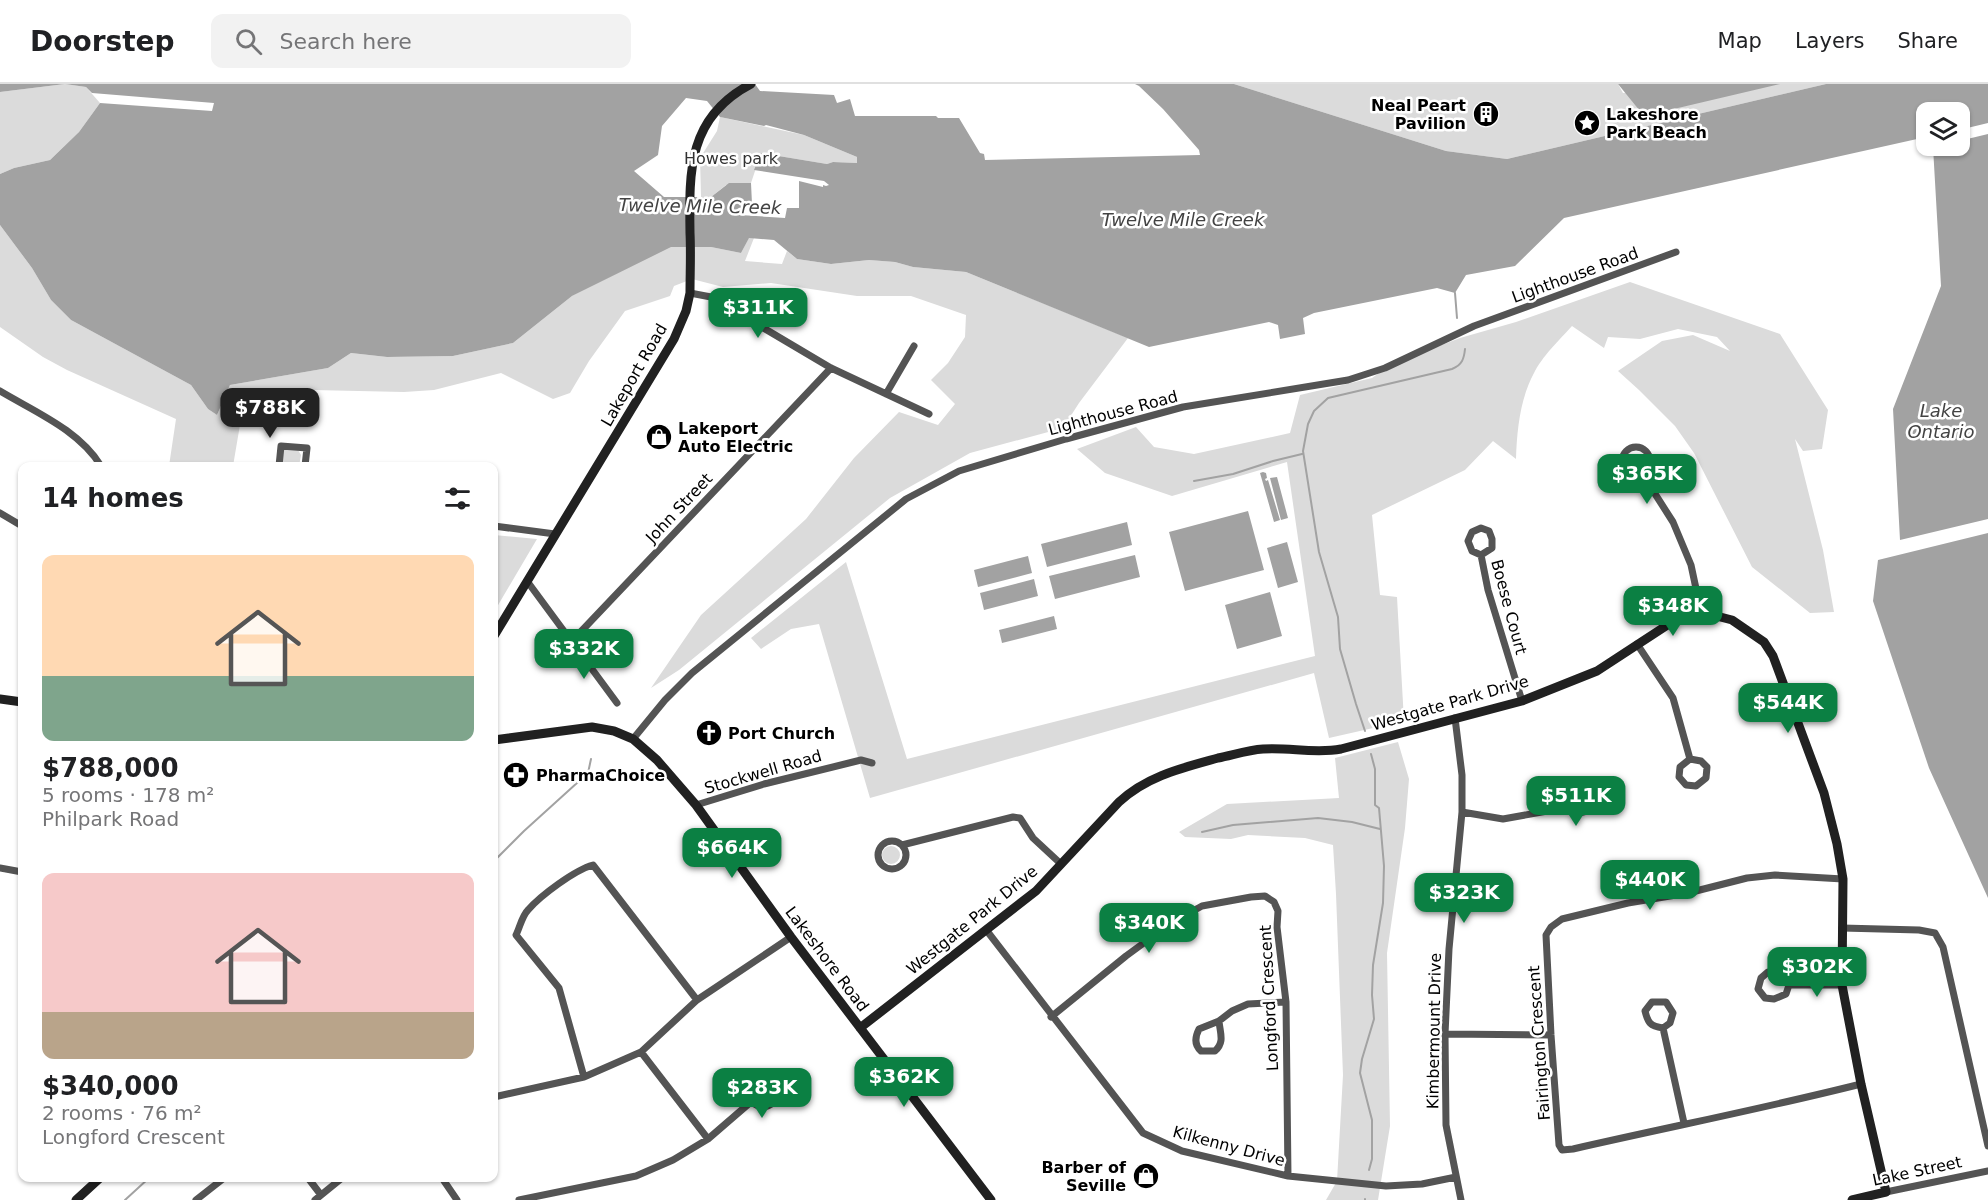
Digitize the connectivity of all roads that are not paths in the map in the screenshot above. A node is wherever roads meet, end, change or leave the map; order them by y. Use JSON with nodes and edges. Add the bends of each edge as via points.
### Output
{"nodes":[{"id":1,"x":751,"y":84,"type":"edge"},
{"id":2,"x":1676,"y":252,"type":"dead end"},
{"id":3,"x":690,"y":293,"type":"junction"},
{"id":4,"x":914,"y":346,"type":"dead end"},
{"id":5,"x":831,"y":368,"type":"junction"},
{"id":6,"x":0,"y":391,"type":"edge"},
{"id":7,"x":886,"y":394,"type":"junction"},
{"id":8,"x":929,"y":414,"type":"dead end"},
{"id":9,"x":98,"y":462,"type":"edge"},
{"id":10,"x":279,"y":462,"type":"edge"},
{"id":11,"x":306,"y":462,"type":"edge"},
{"id":12,"x":1643,"y":475,"type":"junction"},
{"id":13,"x":0,"y":513,"type":"edge"},
{"id":14,"x":18,"y":524,"type":"edge"},
{"id":15,"x":498,"y":527,"type":"edge"},
{"id":16,"x":555,"y":534,"type":"junction"},
{"id":17,"x":1481,"y":555,"type":"dead end"},
{"id":18,"x":527,"y":581,"type":"junction"},
{"id":19,"x":1701,"y":612,"type":"junction"},
{"id":20,"x":498,"y":629,"type":"edge"},
{"id":21,"x":572,"y":641,"type":"junction"},
{"id":22,"x":1637,"y":644,"type":"junction"},
{"id":23,"x":0,"y":699,"type":"edge"},
{"id":24,"x":18,"y":701,"type":"edge"},
{"id":25,"x":1522,"y":701,"type":"junction"},
{"id":26,"x":617,"y":703,"type":"dead end"},
{"id":27,"x":1455,"y":718,"type":"junction"},
{"id":28,"x":498,"y":739,"type":"edge"},
{"id":29,"x":633,"y":739,"type":"junction"},
{"id":30,"x":1689,"y":759,"type":"junction"},
{"id":31,"x":872,"y":763,"type":"dead end"},
{"id":32,"x":696,"y":805,"type":"junction"},
{"id":33,"x":1564,"y":808,"type":"junction"},
{"id":34,"x":1462,"y":812,"type":"junction"},
{"id":35,"x":902,"y":845,"type":"junction"},
{"id":36,"x":1061,"y":864,"type":"junction"},
{"id":37,"x":0,"y":868,"type":"edge"},
{"id":38,"x":18,"y":871,"type":"edge"},
{"id":39,"x":1843,"y":879,"type":"junction"},
{"id":40,"x":1842,"y":927,"type":"junction"},
{"id":41,"x":987,"y":931,"type":"junction"},
{"id":42,"x":791,"y":937,"type":"junction"},
{"id":43,"x":1789,"y":985,"type":"junction"},
{"id":44,"x":1842,"y":985,"type":"junction"},
{"id":45,"x":697,"y":1000,"type":"junction"},
{"id":46,"x":1286,"y":1002,"type":"junction"},
{"id":47,"x":1051,"y":1017,"type":"junction"},
{"id":48,"x":1219,"y":1021,"type":"junction"},
{"id":49,"x":860,"y":1028,"type":"junction"},
{"id":50,"x":1663,"y":1028,"type":"dead end"},
{"id":51,"x":1445,"y":1034,"type":"junction"},
{"id":52,"x":1551,"y":1035,"type":"junction"},
{"id":53,"x":640,"y":1052,"type":"junction"},
{"id":54,"x":584,"y":1077,"type":"junction"},
{"id":55,"x":1861,"y":1084,"type":"junction"},
{"id":56,"x":498,"y":1096,"type":"edge"},
{"id":57,"x":752,"y":1101,"type":"junction"},
{"id":58,"x":1684,"y":1123,"type":"junction"},
{"id":59,"x":708,"y":1139,"type":"junction"},
{"id":60,"x":1988,"y":1146,"type":"edge"},
{"id":61,"x":1988,"y":1172,"type":"edge"},
{"id":62,"x":1288,"y":1176,"type":"junction"},
{"id":63,"x":1456,"y":1177,"type":"junction"},
{"id":64,"x":96,"y":1182,"type":"edge"},
{"id":65,"x":219,"y":1182,"type":"edge"},
{"id":66,"x":310,"y":1182,"type":"edge"},
{"id":67,"x":337,"y":1182,"type":"edge"},
{"id":68,"x":445,"y":1182,"type":"edge"},
{"id":69,"x":1886,"y":1192,"type":"junction"},
{"id":70,"x":318,"y":1198,"type":"edge"},
{"id":71,"x":76,"y":1200,"type":"edge"},
{"id":72,"x":196,"y":1200,"type":"edge"},
{"id":73,"x":457,"y":1200,"type":"edge"},
{"id":74,"x":519,"y":1200,"type":"edge"},
{"id":75,"x":992,"y":1200,"type":"edge"},
{"id":76,"x":1461,"y":1200,"type":"edge"},
{"id":77,"x":1852,"y":1200,"type":"edge"}],
"edges":[{"from":1,"to":3,"type":"street","name":"Lakeport Road","via":[[726,100],[697,142],[689,189]]},
{"from":2,"to":29,"type":"street","name":"Lighthouse Road","via":[[1474,326],[1367,375],[1183,407],[959,471],[906,499],[700,666]]},
{"from":3,"to":5,"type":"street","via":[[711,297]]},
{"from":3,"to":16,"type":"street","name":"Lakeport Road","via":[[675,339]]},
{"from":4,"to":7,"type":"street"},
{"from":5,"to":7,"type":"street"},
{"from":5,"to":21,"type":"street","name":"John Street"},
{"from":6,"to":9,"type":"street","via":[[69,432]]},
{"from":7,"to":8,"type":"street"},
{"from":10,"to":11,"type":"street","via":[[281,446],[308,448]]},
{"from":12,"to":12,"type":"street","via":[[1649,468],[1648,454],[1637,446],[1630,447],[1624,452],[1624,470],[1630,475]]},
{"from":12,"to":19,"type":"street","via":[[1673,522],[1687,555]]},
{"from":13,"to":14,"type":"street"},
{"from":15,"to":16,"type":"street"},
{"from":16,"to":18,"type":"street","name":"Lakeport Road"},
{"from":17,"to":25,"type":"street","name":"Boese Court"},
{"from":18,"to":20,"type":"street","name":"Lakeport Road"},
{"from":18,"to":21,"type":"street"},
{"from":19,"to":22,"type":"street","name":"Westgate Park Drive","via":[[1672,622]]},
{"from":19,"to":39,"type":"street","via":[[1732,620],[1764,642],[1773,656],[1824,793]]},
{"from":21,"to":26,"type":"street"},
{"from":22,"to":25,"type":"street","name":"Westgate Park Drive","via":[[1597,671]]},
{"from":22,"to":30,"type":"street","via":[[1673,698]]},
{"from":23,"to":24,"type":"street"},
{"from":25,"to":27,"type":"street","name":"Westgate Park Drive"},
{"from":27,"to":34,"type":"street","name":"Kimbermount Drive"},
{"from":27,"to":36,"type":"street","name":"Westgate Park Drive","via":[[1341,749],[1247,751],[1174,770],[1128,794]]},
{"from":28,"to":29,"type":"street","name":"Lakeshore Road","via":[[592,727]]},
{"from":29,"to":32,"type":"street","name":"Lakeshore Road","via":[[666,768]]},
{"from":30,"to":30,"type":"street","via":[[1680,766],[1679,777],[1686,785],[1696,786],[1706,778],[1707,767],[1701,761]]},
{"from":31,"to":32,"type":"street","name":"Stockwell Road","via":[[861,760]]},
{"from":32,"to":42,"type":"street","name":"Lakeshore Road"},
{"from":33,"to":33,"type":"street","via":[[1575,814],[1587,811],[1592,800],[1586,790],[1575,788],[1566,794]]},
{"from":33,"to":34,"type":"street","via":[[1503,819]]},
{"from":34,"to":51,"type":"street","name":"Kimbermount Drive"},
{"from":35,"to":35,"type":"street","via":[[906,854],[897,869],[880,863],[881,846],[894,841]]},
{"from":35,"to":36,"type":"street","via":[[1013,817],[1020,818],[1033,838]]},
{"from":36,"to":41,"type":"street","name":"Westgate Park Drive","via":[[1036,891]]},
{"from":37,"to":38,"type":"street"},
{"from":39,"to":40,"type":"street"},
{"from":39,"to":52,"type":"street","name":"Fairington Crescent","via":[[1775,875],[1562,919],[1546,935]]},
{"from":40,"to":44,"type":"street"},
{"from":40,"to":60,"type":"street","via":[[1935,933],[1943,947]]},
{"from":41,"to":47,"type":"street","name":"Kilkenny Drive"},
{"from":41,"to":49,"type":"street","name":"Westgate Park Drive"},
{"from":42,"to":45,"type":"street"},
{"from":42,"to":49,"type":"street","name":"Lakeshore Road"},
{"from":43,"to":43,"type":"street","via":[[1786,994],[1774,999],[1765,998],[1758,988],[1768,972],[1779,972]]},
{"from":43,"to":44,"type":"street"},
{"from":44,"to":55,"type":"street"},
{"from":45,"to":53,"type":"street"},
{"from":45,"to":54,"type":"street","via":[[593,865],[581,868],[526,911],[516,935],[559,988]]},
{"from":46,"to":47,"type":"street","name":"Longford Crescent","via":[[1278,911],[1274,902],[1265,897],[1251,897],[1202,906],[1171,922]]},
{"from":46,"to":48,"type":"street","via":[[1248,1004]]},
{"from":46,"to":62,"type":"street","name":"Longford Crescent"},
{"from":47,"to":62,"type":"street","name":"Kilkenny Drive","via":[[1143,1133],[1182,1150]]},
{"from":48,"to":48,"type":"street","via":[[1220,1047],[1201,1051],[1195,1041],[1199,1029]]},
{"from":49,"to":75,"type":"street","name":"Lakeshore Road"},
{"from":50,"to":58,"type":"street"},
{"from":51,"to":52,"type":"street"},
{"from":51,"to":63,"type":"street","name":"Kimbermount Drive","via":[[1446,1125]]},
{"from":52,"to":58,"type":"street","name":"Fairington Crescent","via":[[1562,1150]]},
{"from":53,"to":54,"type":"street"},
{"from":53,"to":59,"type":"street"},
{"from":54,"to":56,"type":"street"},
{"from":55,"to":58,"type":"street","name":"Fairington Crescent"},
{"from":55,"to":69,"type":"street"},
{"from":57,"to":57,"type":"street","via":[[760,1106],[769,1105],[776,1098],[774,1085],[767,1079],[755,1081],[749,1093]]},
{"from":57,"to":59,"type":"street"},
{"from":59,"to":74,"type":"street","via":[[636,1176]]},
{"from":61,"to":69,"type":"street","name":"Lake Street"},
{"from":62,"to":63,"type":"street","name":"Kilkenny Drive","via":[[1386,1186]]},
{"from":63,"to":76,"type":"street","name":"Kimbermount Drive"},
{"from":64,"to":71,"type":"street"},
{"from":65,"to":72,"type":"street"},
{"from":66,"to":70,"type":"street"},
{"from":67,"to":70,"type":"street"},
{"from":68,"to":73,"type":"street"},
{"from":69,"to":77,"type":"street","name":"Lake Street"}]}
